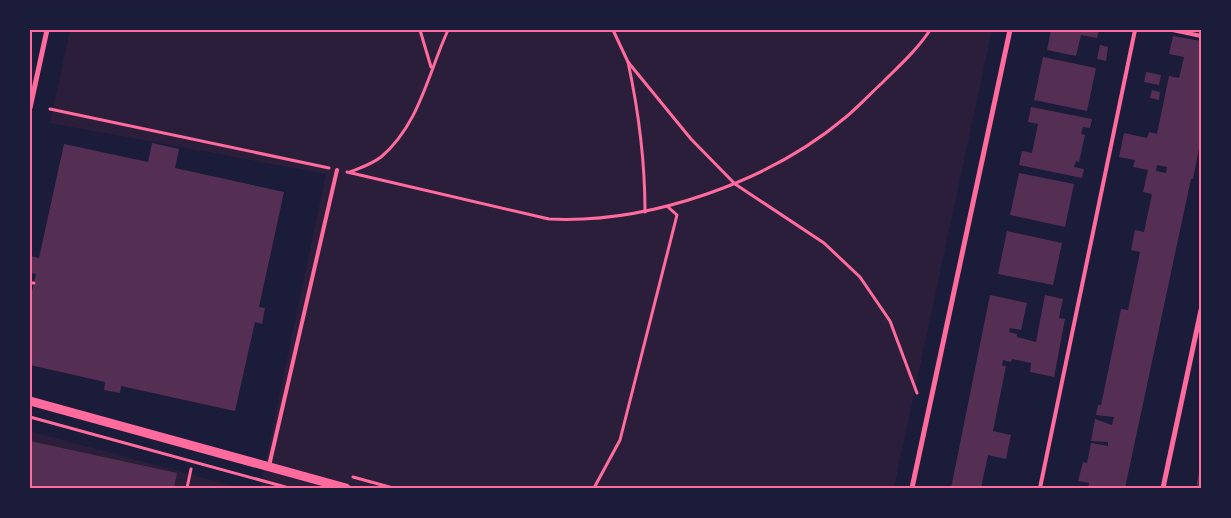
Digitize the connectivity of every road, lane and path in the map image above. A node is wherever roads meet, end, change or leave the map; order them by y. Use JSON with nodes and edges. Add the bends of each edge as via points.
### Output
{"nodes":[{"id":1,"x":47,"y":30,"type":"edge"},
{"id":2,"x":420,"y":30,"type":"edge"},
{"id":3,"x":448,"y":30,"type":"edge"},
{"id":4,"x":613,"y":30,"type":"edge"},
{"id":5,"x":930,"y":30,"type":"edge"},
{"id":6,"x":1010,"y":30,"type":"edge"},
{"id":7,"x":1135,"y":30,"type":"edge"},
{"id":8,"x":1173,"y":30,"type":"edge"},
{"id":9,"x":1201,"y":36,"type":"edge"},
{"id":10,"x":628,"y":62,"type":"junction"},
{"id":11,"x":431,"y":67,"type":"junction"},
{"id":12,"x":30,"y":108,"type":"edge"},
{"id":13,"x":50,"y":109,"type":"dead end"},
{"id":14,"x":337,"y":170,"type":"junction"},
{"id":15,"x":349,"y":173,"type":"junction"},
{"id":16,"x":735,"y":184,"type":"junction"},
{"id":17,"x":667,"y":206,"type":"junction"},
{"id":18,"x":645,"y":212,"type":"junction"},
{"id":19,"x":1201,"y":310,"type":"edge"},
{"id":20,"x":917,"y":393,"type":"dead end"},
{"id":21,"x":30,"y":401,"type":"edge"},
{"id":22,"x":30,"y":417,"type":"edge"},
{"id":23,"x":269,"y":466,"type":"junction"},
{"id":24,"x":191,"y":469,"type":"dead end"},
{"id":25,"x":187,"y":488,"type":"edge"},
{"id":26,"x":289,"y":488,"type":"edge"},
{"id":27,"x":346,"y":488,"type":"edge"},
{"id":28,"x":594,"y":488,"type":"edge"},
{"id":29,"x":912,"y":488,"type":"edge"},
{"id":30,"x":1040,"y":488,"type":"edge"},
{"id":31,"x":1163,"y":488,"type":"edge"}],
"edges":[{"from":1,"to":12,"type":"street"},
{"from":2,"to":11,"type":"path"},
{"from":3,"to":11,"type":"path"},
{"from":4,"to":10,"type":"path"},
{"from":5,"to":16,"type":"path","via":[[919,47],[846,117],[787,157]]},
{"from":6,"to":29,"type":"street"},
{"from":7,"to":30,"type":"lane"},
{"from":8,"to":9,"type":"lane"},
{"from":10,"to":16,"type":"path","via":[[691,139]]},
{"from":10,"to":18,"type":"path","via":[[640,116]]},
{"from":11,"to":15,"type":"path","via":[[423,97],[405,133],[379,158]]},
{"from":13,"to":14,"type":"path"},
{"from":14,"to":15,"type":"path"},
{"from":14,"to":23,"type":"lane"},
{"from":15,"to":18,"type":"path","via":[[549,219],[576,220]]},
{"from":16,"to":17,"type":"path"},
{"from":16,"to":20,"type":"path","via":[[824,243],[860,278],[890,322]]},
{"from":17,"to":18,"type":"path"},
{"from":17,"to":28,"type":"path","via":[[677,214],[620,440]]},
{"from":19,"to":31,"type":"street"},
{"from":21,"to":23,"type":"street"},
{"from":22,"to":26,"type":"path"},
{"from":23,"to":27,"type":"street"},
{"from":24,"to":25,"type":"path"}]}
